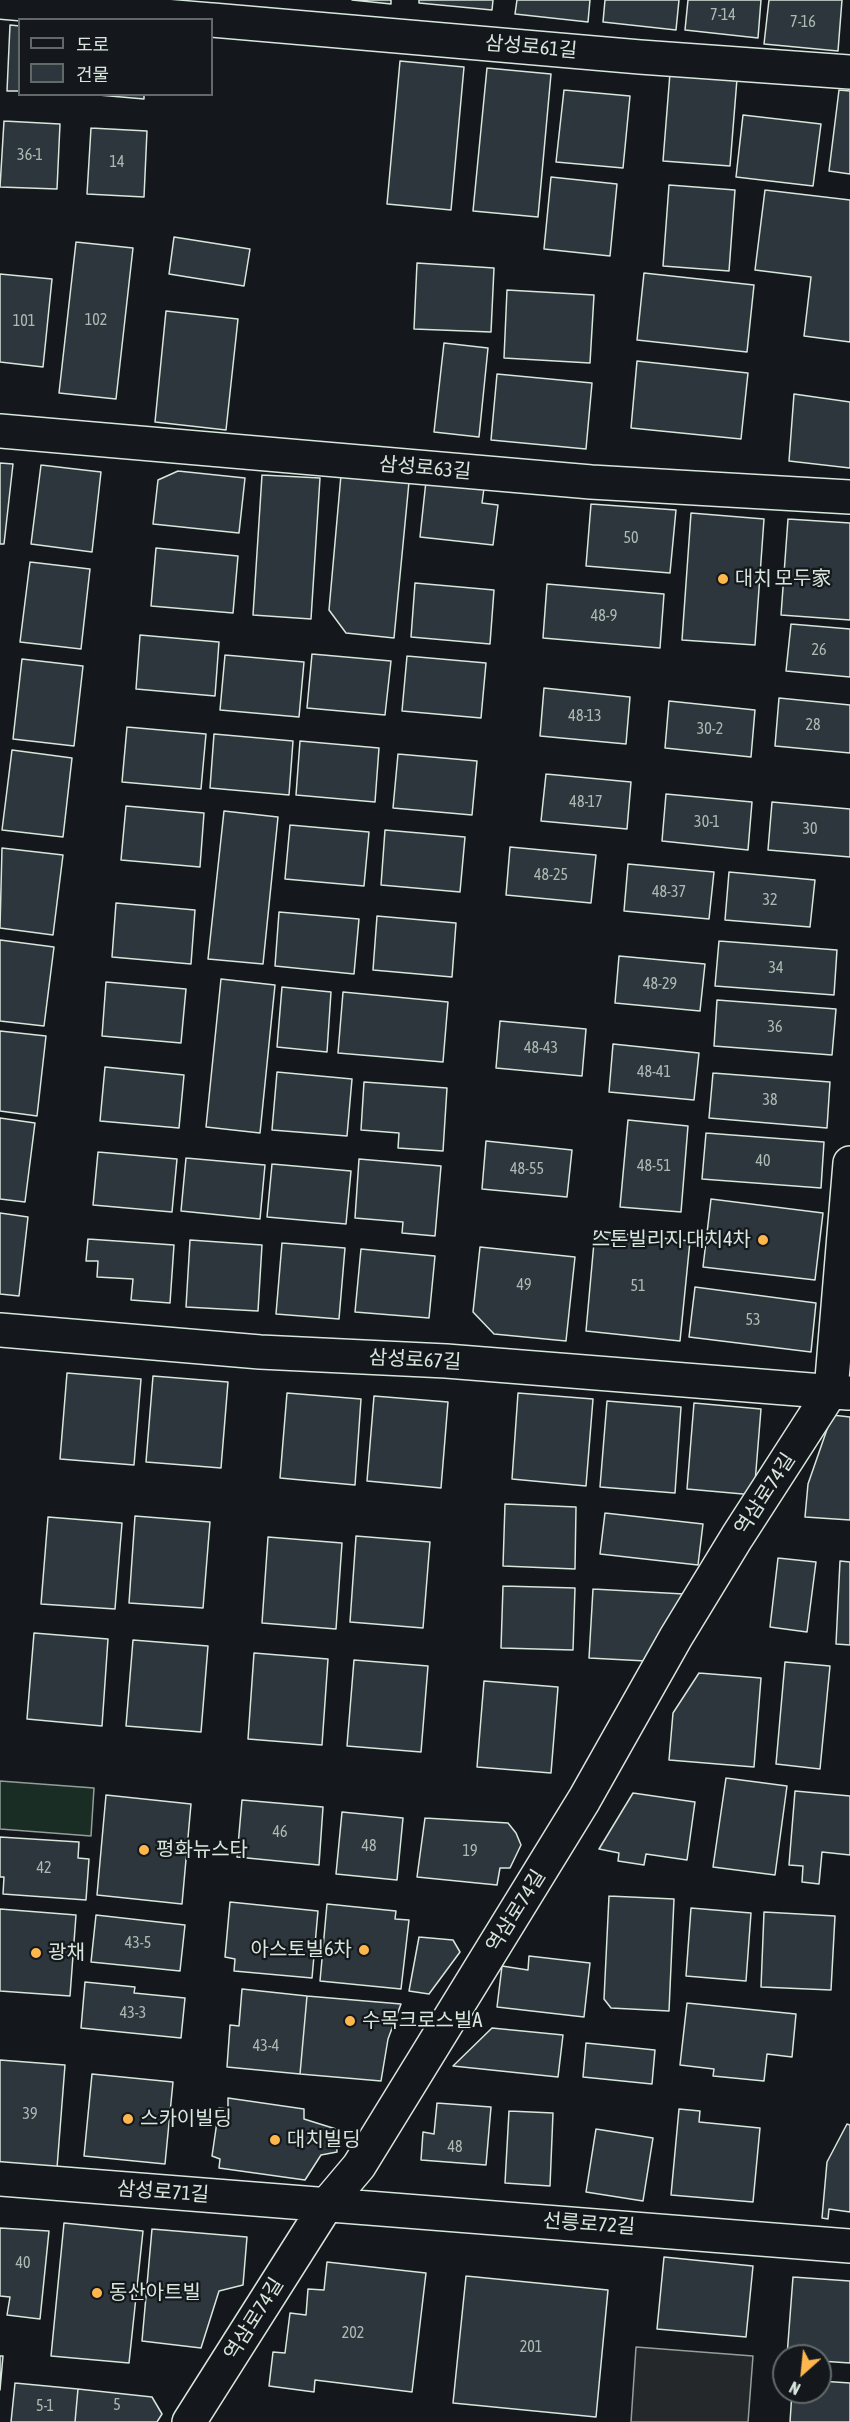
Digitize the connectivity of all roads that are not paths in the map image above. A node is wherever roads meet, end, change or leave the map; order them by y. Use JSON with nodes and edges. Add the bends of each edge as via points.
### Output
{"nodes":[{"id":1,"x":0,"y":2,"type":"edge"},
{"id":2,"x":188,"y":18,"type":"edge"},
{"id":3,"x":213,"y":20,"type":"edge"},
{"id":4,"x":850,"y":72,"type":"edge"},
{"id":5,"x":0,"y":431,"type":"edge"},
{"id":6,"x":850,"y":497,"type":"edge"},
{"id":7,"x":850,"y":1163,"type":"edge"},
{"id":8,"x":0,"y":1330,"type":"edge"},
{"id":9,"x":841,"y":1392,"type":"edge"},
{"id":10,"x":0,"y":2179,"type":"edge"},
{"id":11,"x":327,"y":2204,"type":"junction"},
{"id":12,"x":850,"y":2246,"type":"edge"},
{"id":13,"x":189,"y":2422,"type":"edge"}],
"edges":[{"from":1,"to":2,"type":"street","name":"삼성로61길"},
{"from":3,"to":4,"type":"street","name":"삼성로61길"},
{"from":5,"to":6,"type":"street","name":"삼성로63길","via":[[591,482]]},
{"from":7,"to":9,"type":"street"},
{"from":8,"to":9,"type":"street","name":"삼성로67길"},
{"from":9,"to":11,"type":"street","name":"역삼로74길","via":[[719,1567],[584,1800],[359,2166]]},
{"from":10,"to":11,"type":"street","name":"삼성로71길"},
{"from":11,"to":12,"type":"street","name":"선릉로72길"},
{"from":11,"to":13,"type":"street","name":"역삼로74길"}]}
